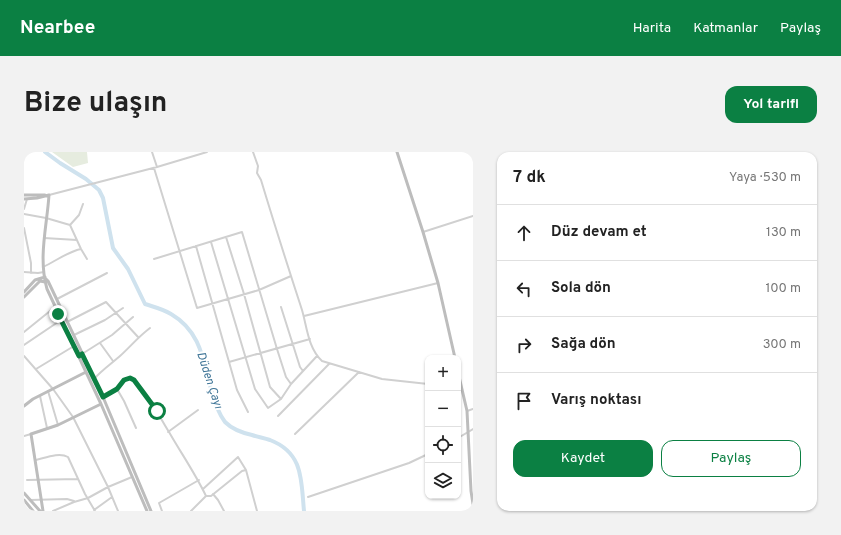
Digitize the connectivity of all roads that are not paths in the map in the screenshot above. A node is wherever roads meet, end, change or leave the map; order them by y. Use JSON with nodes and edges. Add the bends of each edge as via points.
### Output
{"nodes":[{"id":1,"x":152,"y":152,"type":"edge"},
{"id":2,"x":207,"y":152,"type":"edge"},
{"id":3,"x":253,"y":152,"type":"edge"},
{"id":4,"x":397,"y":152,"type":"edge"},
{"id":5,"x":155,"y":167,"type":"junction"},
{"id":6,"x":24,"y":195,"type":"edge"},
{"id":7,"x":49,"y":195,"type":"junction"},
{"id":8,"x":26,"y":199,"type":"edge"},
{"id":9,"x":83,"y":204,"type":"dead end"},
{"id":10,"x":24,"y":209,"type":"edge"},
{"id":11,"x":24,"y":214,"type":"edge"},
{"id":12,"x":473,"y":216,"type":"edge"},
{"id":13,"x":46,"y":218,"type":"junction"},
{"id":14,"x":70,"y":225,"type":"junction"},
{"id":15,"x":24,"y":228,"type":"edge"},
{"id":16,"x":424,"y":232,"type":"junction"},
{"id":17,"x":24,"y":235,"type":"edge"},
{"id":18,"x":226,"y":237,"type":"junction"},
{"id":19,"x":44,"y":238,"type":"junction"},
{"id":20,"x":77,"y":240,"type":"junction"},
{"id":21,"x":211,"y":242,"type":"junction"},
{"id":22,"x":196,"y":246,"type":"junction"},
{"id":23,"x":81,"y":250,"type":"junction"},
{"id":24,"x":179,"y":251,"type":"junction"},
{"id":25,"x":87,"y":259,"type":"dead end"},
{"id":26,"x":154,"y":259,"type":"dead end"},
{"id":27,"x":43,"y":267,"type":"junction"},
{"id":28,"x":24,"y":272,"type":"edge"},
{"id":29,"x":44,"y":272,"type":"junction"},
{"id":30,"x":31,"y":273,"type":"junction"},
{"id":31,"x":38,"y":273,"type":"junction"},
{"id":32,"x":106,"y":273,"type":"dead end"},
{"id":33,"x":291,"y":276,"type":"junction"},
{"id":34,"x":45,"y":279,"type":"junction"},
{"id":35,"x":40,"y":280,"type":"junction"},
{"id":36,"x":438,"y":283,"type":"junction"},
{"id":37,"x":259,"y":290,"type":"junction"},
{"id":38,"x":24,"y":292,"type":"edge"},
{"id":39,"x":244,"y":294,"type":"junction"},
{"id":40,"x":24,"y":297,"type":"edge"},
{"id":41,"x":228,"y":299,"type":"junction"},
{"id":42,"x":56,"y":300,"type":"junction"},
{"id":43,"x":212,"y":303,"type":"junction"},
{"id":44,"x":55,"y":307,"type":"junction"},
{"id":45,"x":281,"y":307,"type":"dead end"},
{"id":46,"x":123,"y":308,"type":"dead end"},
{"id":47,"x":116,"y":313,"type":"junction"},
{"id":48,"x":304,"y":316,"type":"junction"},
{"id":49,"x":133,"y":317,"type":"dead end"},
{"id":50,"x":61,"y":320,"type":"junction"},
{"id":51,"x":67,"y":322,"type":"junction"},
{"id":52,"x":125,"y":324,"type":"junction"},
{"id":53,"x":150,"y":328,"type":"dead end"},
{"id":54,"x":24,"y":332,"type":"edge"},
{"id":55,"x":73,"y":335,"type":"junction"},
{"id":56,"x":138,"y":337,"type":"junction"},
{"id":57,"x":310,"y":339,"type":"junction"},
{"id":58,"x":100,"y":343,"type":"junction"},
{"id":59,"x":293,"y":344,"type":"junction"},
{"id":60,"x":24,"y":345,"type":"edge"},
{"id":61,"x":74,"y":346,"type":"junction"},
{"id":62,"x":277,"y":349,"type":"junction"},
{"id":63,"x":261,"y":353,"type":"junction"},
{"id":64,"x":82,"y":354,"type":"junction"},
{"id":65,"x":454,"y":355,"type":"edge"},
{"id":66,"x":24,"y":356,"type":"edge"},
{"id":67,"x":79,"y":356,"type":"junction"},
{"id":68,"x":316,"y":356,"type":"junction"},
{"id":69,"x":245,"y":358,"type":"junction"},
{"id":70,"x":113,"y":361,"type":"junction"},
{"id":71,"x":229,"y":362,"type":"junction"},
{"id":72,"x":329,"y":364,"type":"junction"},
{"id":73,"x":36,"y":369,"type":"junction"},
{"id":74,"x":303,"y":371,"type":"junction"},
{"id":75,"x":86,"y":372,"type":"junction"},
{"id":76,"x":359,"y":372,"type":"junction"},
{"id":77,"x":94,"y":379,"type":"junction"},
{"id":78,"x":291,"y":384,"type":"junction"},
{"id":79,"x":425,"y":384,"type":"edge"},
{"id":80,"x":53,"y":389,"type":"junction"},
{"id":81,"x":117,"y":389,"type":"junction"},
{"id":82,"x":48,"y":391,"type":"junction"},
{"id":83,"x":461,"y":391,"type":"edge"},
{"id":84,"x":40,"y":396,"type":"junction"},
{"id":85,"x":103,"y":397,"type":"junction"},
{"id":86,"x":281,"y":399,"type":"junction"},
{"id":87,"x":101,"y":404,"type":"junction"},
{"id":88,"x":24,"y":405,"type":"edge"},
{"id":89,"x":473,"y":409,"type":"edge"},
{"id":90,"x":198,"y":410,"type":"dead end"},
{"id":91,"x":467,"y":411,"type":"junction"},
{"id":92,"x":248,"y":412,"type":"dead end"},
{"id":93,"x":278,"y":416,"type":"dead end"},
{"id":94,"x":73,"y":417,"type":"junction"},
{"id":95,"x":58,"y":424,"type":"junction"},
{"id":96,"x":47,"y":428,"type":"junction"},
{"id":97,"x":136,"y":428,"type":"dead end"},
{"id":98,"x":473,"y":429,"type":"edge"},
{"id":99,"x":168,"y":432,"type":"junction"},
{"id":100,"x":468,"y":432,"type":"junction"},
{"id":101,"x":31,"y":434,"type":"junction"},
{"id":102,"x":295,"y":434,"type":"dead end"},
{"id":103,"x":24,"y":436,"type":"edge"},
{"id":104,"x":461,"y":436,"type":"edge"},
{"id":105,"x":425,"y":455,"type":"edge"},
{"id":106,"x":36,"y":460,"type":"junction"},
{"id":107,"x":246,"y":470,"type":"junction"},
{"id":108,"x":133,"y":477,"type":"junction"},
{"id":109,"x":78,"y":479,"type":"junction"},
{"id":110,"x":27,"y":480,"type":"dead end"},
{"id":111,"x":39,"y":480,"type":"junction"},
{"id":112,"x":199,"y":480,"type":"junction"},
{"id":113,"x":108,"y":487,"type":"junction"},
{"id":114,"x":203,"y":489,"type":"junction"},
{"id":115,"x":24,"y":493,"type":"edge"},
{"id":116,"x":214,"y":494,"type":"junction"},
{"id":117,"x":112,"y":496,"type":"junction"},
{"id":118,"x":206,"y":496,"type":"junction"},
{"id":119,"x":308,"y":497,"type":"dead end"},
{"id":120,"x":88,"y":498,"type":"junction"},
{"id":121,"x":24,"y":500,"type":"edge"},
{"id":122,"x":29,"y":500,"type":"junction"},
{"id":123,"x":43,"y":500,"type":"junction"},
{"id":124,"x":74,"y":502,"type":"junction"},
{"id":125,"x":473,"y":504,"type":"edge"},
{"id":126,"x":95,"y":510,"type":"edge"},
{"id":127,"x":33,"y":511,"type":"edge"},
{"id":128,"x":40,"y":511,"type":"edge"},
{"id":129,"x":43,"y":511,"type":"edge"},
{"id":130,"x":53,"y":511,"type":"edge"},
{"id":131,"x":118,"y":511,"type":"edge"},
{"id":132,"x":147,"y":511,"type":"edge"},
{"id":133,"x":151,"y":511,"type":"edge"},
{"id":134,"x":162,"y":511,"type":"edge"},
{"id":135,"x":191,"y":511,"type":"edge"},
{"id":136,"x":224,"y":511,"type":"edge"},
{"id":137,"x":257,"y":511,"type":"edge"}],
"edges":[{"from":1,"to":5,"type":"street"},
{"from":2,"to":5,"type":"street"},
{"from":3,"to":33,"type":"street"},
{"from":4,"to":16,"type":"main road"},
{"from":5,"to":7,"type":"street"},
{"from":5,"to":24,"type":"street"},
{"from":6,"to":7,"type":"main road"},
{"from":7,"to":8,"type":"main road"},
{"from":7,"to":13,"type":"main road"},
{"from":8,"to":10,"type":"street"},
{"from":9,"to":14,"type":"street","via":[[79,215]]},
{"from":11,"to":13,"type":"street"},
{"from":12,"to":16,"type":"street"},
{"from":13,"to":14,"type":"street"},
{"from":13,"to":19,"type":"main road"},
{"from":14,"to":20,"type":"street"},
{"from":15,"to":17,"type":"street"},
{"from":16,"to":36,"type":"main road"},
{"from":17,"to":30,"type":"street"},
{"from":18,"to":21,"type":"street"},
{"from":18,"to":37,"type":"street","via":[[242,232]]},
{"from":18,"to":39,"type":"street"},
{"from":19,"to":20,"type":"street"},
{"from":19,"to":27,"type":"main road"},
{"from":20,"to":23,"type":"street"},
{"from":21,"to":22,"type":"street"},
{"from":21,"to":41,"type":"street"},
{"from":22,"to":24,"type":"street"},
{"from":22,"to":43,"type":"street"},
{"from":23,"to":25,"type":"street"},
{"from":23,"to":27,"type":"street","via":[[69,252]]},
{"from":24,"to":26,"type":"street"},
{"from":24,"to":43,"type":"street","via":[[196,308]]},
{"from":27,"to":29,"type":"main road"},
{"from":28,"to":30,"type":"street"},
{"from":29,"to":31,"type":"street"},
{"from":29,"to":34,"type":"main road"},
{"from":30,"to":31,"type":"street"},
{"from":31,"to":35,"type":"street"},
{"from":32,"to":42,"type":"street"},
{"from":33,"to":37,"type":"street"},
{"from":33,"to":48,"type":"street"},
{"from":34,"to":35,"type":"main road"},
{"from":34,"to":42,"type":"main road"},
{"from":34,"to":44,"type":"main road"},
{"from":35,"to":38,"type":"main road","via":[[35,280]]},
{"from":35,"to":40,"type":"main road"},
{"from":36,"to":48,"type":"street"},
{"from":36,"to":65,"type":"main road"},
{"from":37,"to":39,"type":"street"},
{"from":37,"to":62,"type":"street"},
{"from":39,"to":41,"type":"street"},
{"from":39,"to":63,"type":"street"},
{"from":41,"to":43,"type":"street"},
{"from":41,"to":69,"type":"street"},
{"from":42,"to":51,"type":"main road"},
{"from":43,"to":71,"type":"street"},
{"from":44,"to":50,"type":"main road"},
{"from":44,"to":54,"type":"street"},
{"from":45,"to":59,"type":"street"},
{"from":46,"to":47,"type":"street"},
{"from":47,"to":51,"type":"street","via":[[106,302]]},
{"from":47,"to":52,"type":"street"},
{"from":47,"to":55,"type":"street"},
{"from":48,"to":57,"type":"street"},
{"from":49,"to":52,"type":"street"},
{"from":50,"to":60,"type":"street"},
{"from":50,"to":61,"type":"main road"},
{"from":51,"to":55,"type":"main road"},
{"from":52,"to":56,"type":"street"},
{"from":52,"to":58,"type":"street"},
{"from":53,"to":56,"type":"street"},
{"from":55,"to":64,"type":"main road"},
{"from":56,"to":70,"type":"street"},
{"from":57,"to":59,"type":"street"},
{"from":57,"to":68,"type":"street"},
{"from":58,"to":64,"type":"street"},
{"from":58,"to":70,"type":"street"},
{"from":59,"to":62,"type":"street"},
{"from":59,"to":74,"type":"street"},
{"from":61,"to":67,"type":"main road"},
{"from":61,"to":73,"type":"street"},
{"from":62,"to":63,"type":"street"},
{"from":62,"to":78,"type":"street","via":[[286,377]]},
{"from":63,"to":69,"type":"street"},
{"from":63,"to":86,"type":"street","via":[[270,387]]},
{"from":64,"to":67,"type":"main road"},
{"from":64,"to":77,"type":"main road"},
{"from":66,"to":73,"type":"street"},
{"from":67,"to":75,"type":"main road"},
{"from":68,"to":72,"type":"street"},
{"from":68,"to":74,"type":"street"},
{"from":69,"to":71,"type":"street"},
{"from":69,"to":86,"type":"street","via":[[255,389],[268,408]]},
{"from":70,"to":77,"type":"street"},
{"from":71,"to":92,"type":"street","via":[[237,390]]},
{"from":72,"to":76,"type":"street"},
{"from":72,"to":93,"type":"street"},
{"from":73,"to":80,"type":"street"},
{"from":74,"to":78,"type":"street"},
{"from":75,"to":80,"type":"main road"},
{"from":75,"to":87,"type":"main road"},
{"from":76,"to":79,"type":"street","via":[[382,379]]},
{"from":76,"to":102,"type":"street"},
{"from":77,"to":85,"type":"main road"},
{"from":78,"to":86,"type":"street"},
{"from":80,"to":82,"type":"main road"},
{"from":80,"to":94,"type":"street"},
{"from":81,"to":85,"type":"street"},
{"from":81,"to":97,"type":"street"},
{"from":81,"to":99,"type":"street","via":[[127,378],[134,380],[157,411]]},
{"from":82,"to":84,"type":"main road"},
{"from":82,"to":95,"type":"street"},
{"from":83,"to":91,"type":"main road"},
{"from":84,"to":88,"type":"main road"},
{"from":84,"to":96,"type":"street"},
{"from":85,"to":133,"type":"main road"},
{"from":87,"to":94,"type":"main road"},
{"from":87,"to":108,"type":"main road"},
{"from":89,"to":91,"type":"street"},
{"from":90,"to":99,"type":"street"},
{"from":91,"to":100,"type":"main road"},
{"from":94,"to":95,"type":"main road"},
{"from":94,"to":113,"type":"street"},
{"from":95,"to":96,"type":"main road"},
{"from":96,"to":101,"type":"main road"},
{"from":98,"to":100,"type":"street"},
{"from":99,"to":112,"type":"street"},
{"from":100,"to":104,"type":"street"},
{"from":100,"to":125,"type":"main road"},
{"from":101,"to":103,"type":"street"},
{"from":101,"to":106,"type":"main road"},
{"from":105,"to":119,"type":"street"},
{"from":106,"to":109,"type":"street","via":[[66,455]]},
{"from":106,"to":111,"type":"main road"},
{"from":107,"to":114,"type":"street","via":[[238,457]]},
{"from":107,"to":116,"type":"street","via":[[242,470]]},
{"from":107,"to":137,"type":"street"},
{"from":108,"to":113,"type":"street"},
{"from":108,"to":132,"type":"main road"},
{"from":109,"to":111,"type":"street"},
{"from":109,"to":120,"type":"street"},
{"from":110,"to":111,"type":"street"},
{"from":111,"to":123,"type":"main road"},
{"from":112,"to":114,"type":"street"},
{"from":112,"to":134,"type":"street","via":[[158,503]]},
{"from":113,"to":117,"type":"street"},
{"from":113,"to":120,"type":"street"},
{"from":114,"to":118,"type":"street"},
{"from":115,"to":122,"type":"main road"},
{"from":116,"to":118,"type":"street"},
{"from":116,"to":136,"type":"street"},
{"from":117,"to":126,"type":"street"},
{"from":117,"to":131,"type":"street"},
{"from":118,"to":135,"type":"street"},
{"from":120,"to":124,"type":"street"},
{"from":120,"to":126,"type":"street"},
{"from":121,"to":127,"type":"main road"},
{"from":122,"to":123,"type":"street"},
{"from":122,"to":128,"type":"main road"},
{"from":123,"to":124,"type":"street","via":[[67,499]]},
{"from":123,"to":129,"type":"main road"},
{"from":124,"to":130,"type":"street"}]}
